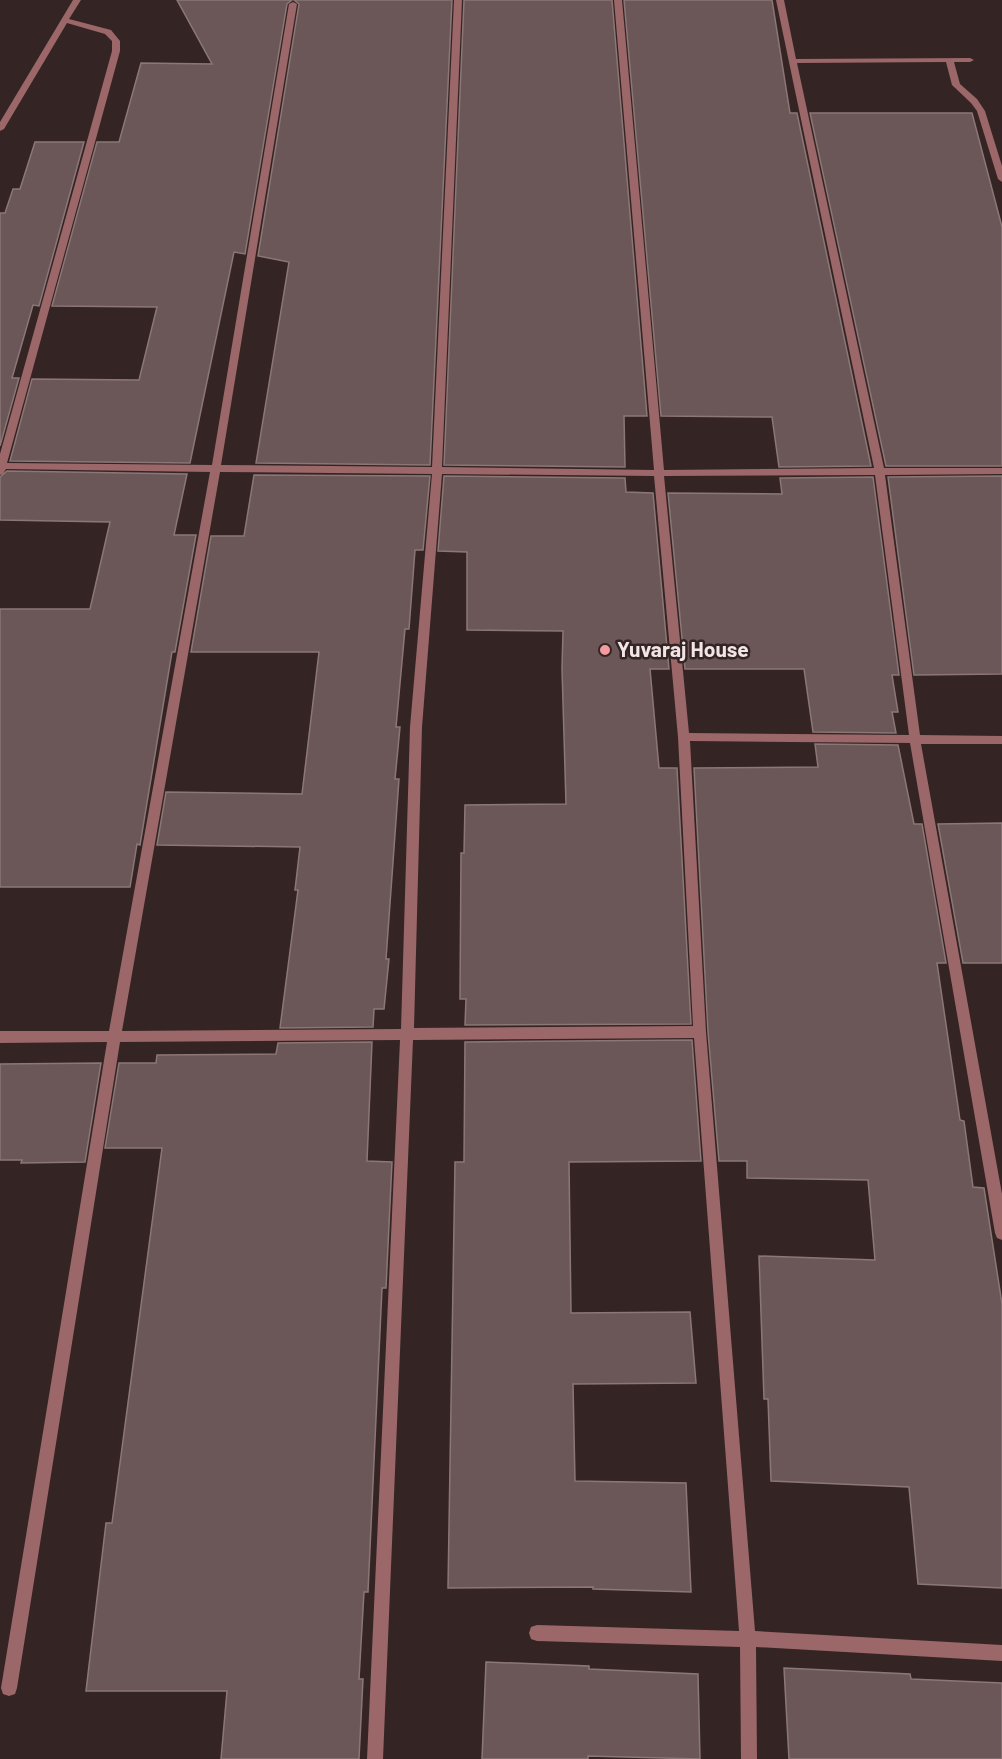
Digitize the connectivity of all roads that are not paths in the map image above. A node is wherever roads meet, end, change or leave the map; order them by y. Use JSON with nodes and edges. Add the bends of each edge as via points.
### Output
{"nodes":[{"id":1,"x":77,"y":0,"type":"edge"},
{"id":2,"x":458,"y":0,"type":"edge"},
{"id":3,"x":618,"y":0,"type":"edge"},
{"id":4,"x":780,"y":0,"type":"edge"},
{"id":5,"x":293,"y":4,"type":"dead end"},
{"id":6,"x":65,"y":20,"type":"junction"},
{"id":7,"x":950,"y":60,"type":"junction"},
{"id":8,"x":970,"y":60,"type":"dead end"},
{"id":9,"x":792,"y":61,"type":"junction"},
{"id":10,"x":0,"y":129,"type":"edge"},
{"id":11,"x":1002,"y":179,"type":"edge"},
{"id":12,"x":216,"y":468,"type":"junction"},
{"id":13,"x":1,"y":469,"type":"edge"},
{"id":14,"x":437,"y":469,"type":"junction"},
{"id":15,"x":1002,"y":471,"type":"edge"},
{"id":16,"x":658,"y":472,"type":"junction"},
{"id":17,"x":880,"y":472,"type":"junction"},
{"id":18,"x":684,"y":737,"type":"junction"},
{"id":19,"x":915,"y":740,"type":"junction"},
{"id":20,"x":1002,"y":740,"type":"edge"},
{"id":21,"x":700,"y":1032,"type":"junction"},
{"id":22,"x":406,"y":1035,"type":"junction"},
{"id":23,"x":0,"y":1037,"type":"edge"},
{"id":24,"x":114,"y":1038,"type":"junction"},
{"id":25,"x":1002,"y":1233,"type":"edge"},
{"id":26,"x":537,"y":1633,"type":"dead end"},
{"id":27,"x":748,"y":1639,"type":"junction"},
{"id":28,"x":1002,"y":1653,"type":"edge"},
{"id":29,"x":9,"y":1688,"type":"dead end"},
{"id":30,"x":375,"y":1759,"type":"edge"},
{"id":31,"x":749,"y":1759,"type":"edge"}],
"edges":[{"from":1,"to":6,"type":"street"},
{"from":2,"to":14,"type":"street"},
{"from":3,"to":16,"type":"street"},
{"from":4,"to":9,"type":"street"},
{"from":5,"to":12,"type":"street"},
{"from":6,"to":10,"type":"street"},
{"from":6,"to":13,"type":"street","via":[[108,32],[116,41],[116,51]]},
{"from":7,"to":8,"type":"street"},
{"from":7,"to":9,"type":"street"},
{"from":7,"to":11,"type":"street","via":[[956,85],[981,111]]},
{"from":9,"to":17,"type":"street"},
{"from":12,"to":13,"type":"street"},
{"from":12,"to":14,"type":"street"},
{"from":12,"to":24,"type":"street"},
{"from":14,"to":16,"type":"street"},
{"from":14,"to":22,"type":"street","via":[[416,727]]},
{"from":15,"to":17,"type":"street"},
{"from":16,"to":17,"type":"street"},
{"from":16,"to":18,"type":"street"},
{"from":17,"to":19,"type":"street"},
{"from":18,"to":19,"type":"street"},
{"from":18,"to":21,"type":"street"},
{"from":19,"to":20,"type":"street"},
{"from":19,"to":25,"type":"street"},
{"from":21,"to":22,"type":"street"},
{"from":21,"to":27,"type":"street"},
{"from":22,"to":24,"type":"street"},
{"from":22,"to":30,"type":"street"},
{"from":23,"to":24,"type":"street"},
{"from":24,"to":29,"type":"street"},
{"from":26,"to":27,"type":"street"},
{"from":27,"to":28,"type":"street"},
{"from":27,"to":31,"type":"street"}]}
